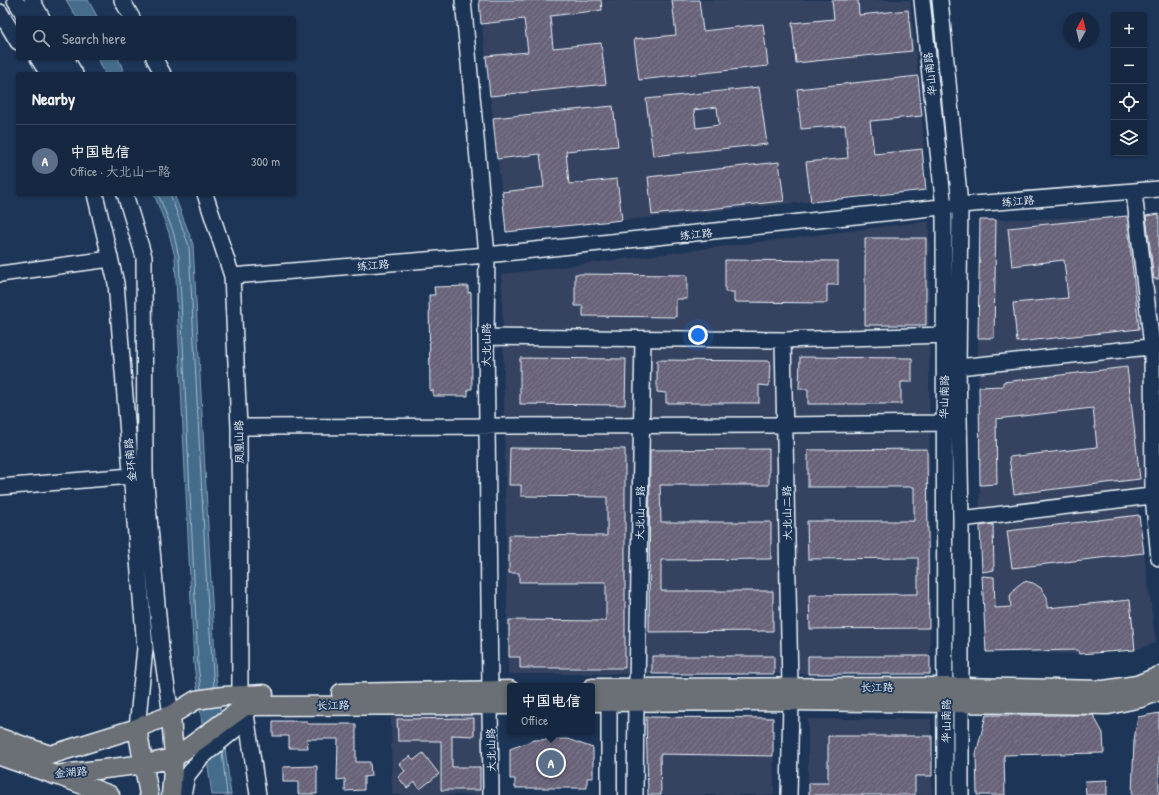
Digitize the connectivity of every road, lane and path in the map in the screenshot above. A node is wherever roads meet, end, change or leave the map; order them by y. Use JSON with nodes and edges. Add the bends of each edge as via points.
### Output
{"nodes":[{"id":1,"x":1,"y":0,"type":"edge"},
{"id":2,"x":14,"y":0,"type":"edge"},
{"id":3,"x":32,"y":0,"type":"edge"},
{"id":4,"x":122,"y":0,"type":"edge"},
{"id":5,"x":463,"y":0,"type":"edge"},
{"id":6,"x":922,"y":0,"type":"edge"},
{"id":7,"x":940,"y":0,"type":"edge"},
{"id":8,"x":0,"y":12,"type":"edge"},
{"id":9,"x":25,"y":16,"type":"edge"},
{"id":10,"x":41,"y":16,"type":"edge"},
{"id":11,"x":131,"y":16,"type":"edge"},
{"id":12,"x":16,"y":24,"type":"edge"},
{"id":13,"x":16,"y":39,"type":"edge"},
{"id":14,"x":28,"y":60,"type":"edge"},
{"id":15,"x":39,"y":60,"type":"edge"},
{"id":16,"x":53,"y":60,"type":"edge"},
{"id":17,"x":67,"y":60,"type":"edge"},
{"id":18,"x":155,"y":60,"type":"edge"},
{"id":19,"x":36,"y":72,"type":"edge"},
{"id":20,"x":47,"y":72,"type":"edge"},
{"id":21,"x":61,"y":72,"type":"edge"},
{"id":22,"x":74,"y":72,"type":"edge"},
{"id":23,"x":162,"y":72,"type":"edge"},
{"id":24,"x":1159,"y":189,"type":"edge"},
{"id":25,"x":1134,"y":192,"type":"junction"},
{"id":26,"x":95,"y":196,"type":"edge"},
{"id":27,"x":126,"y":196,"type":"edge"},
{"id":28,"x":206,"y":196,"type":"edge"},
{"id":29,"x":960,"y":205,"type":"junction"},
{"id":30,"x":944,"y":208,"type":"junction"},
{"id":31,"x":487,"y":256,"type":"junction"},
{"id":32,"x":110,"y":259,"type":"junction"},
{"id":33,"x":0,"y":274,"type":"edge"},
{"id":34,"x":232,"y":276,"type":"junction"},
{"id":35,"x":945,"y":335,"type":"junction"},
{"id":36,"x":486,"y":337,"type":"junction"},
{"id":37,"x":643,"y":339,"type":"junction"},
{"id":38,"x":783,"y":340,"type":"junction"},
{"id":39,"x":1156,"y":346,"type":"edge"},
{"id":40,"x":958,"y":367,"type":"junction"},
{"id":41,"x":944,"y":423,"type":"junction"},
{"id":42,"x":487,"y":425,"type":"junction"},
{"id":43,"x":642,"y":425,"type":"junction"},
{"id":44,"x":785,"y":425,"type":"junction"},
{"id":45,"x":239,"y":427,"type":"junction"},
{"id":46,"x":131,"y":476,"type":"junction"},
{"id":47,"x":0,"y":488,"type":"edge"},
{"id":48,"x":1156,"y":496,"type":"edge"},
{"id":49,"x":961,"y":519,"type":"junction"},
{"id":50,"x":1159,"y":558,"type":"edge"},
{"id":51,"x":1159,"y":676,"type":"edge"},
{"id":52,"x":595,"y":688,"type":"edge"},
{"id":53,"x":507,"y":691,"type":"edge"},
{"id":54,"x":1159,"y":691,"type":"edge"},
{"id":55,"x":790,"y":694,"type":"junction"},
{"id":56,"x":636,"y":695,"type":"junction"},
{"id":57,"x":953,"y":695,"type":"junction"},
{"id":58,"x":490,"y":698,"type":"junction"},
{"id":59,"x":236,"y":699,"type":"junction"},
{"id":60,"x":601,"y":702,"type":"edge"},
{"id":61,"x":507,"y":703,"type":"edge"},
{"id":62,"x":230,"y":726,"type":"junction"},
{"id":63,"x":137,"y":728,"type":"junction"},
{"id":64,"x":172,"y":736,"type":"junction"},
{"id":65,"x":0,"y":738,"type":"edge"},
{"id":66,"x":0,"y":756,"type":"edge"},
{"id":67,"x":145,"y":764,"type":"junction"},
{"id":68,"x":55,"y":775,"type":"junction"},
{"id":69,"x":110,"y":795,"type":"edge"},
{"id":70,"x":149,"y":795,"type":"edge"},
{"id":71,"x":171,"y":795,"type":"edge"},
{"id":72,"x":183,"y":795,"type":"edge"},
{"id":73,"x":258,"y":795,"type":"edge"},
{"id":74,"x":491,"y":795,"type":"edge"},
{"id":75,"x":609,"y":795,"type":"edge"},
{"id":76,"x":635,"y":795,"type":"edge"},
{"id":77,"x":789,"y":795,"type":"edge"},
{"id":78,"x":945,"y":795,"type":"edge"},
{"id":79,"x":961,"y":795,"type":"edge"}],
"edges":[{"from":1,"to":12,"type":"street"},
{"from":2,"to":9,"type":"street"},
{"from":3,"to":10,"type":"street"},
{"from":4,"to":11,"type":"street"},
{"from":5,"to":31,"type":"street","name":"大北山路"},
{"from":6,"to":30,"type":"street","name":"华山南路"},
{"from":7,"to":29,"type":"street","name":"华山南路"},
{"from":8,"to":13,"type":"street"},
{"from":14,"to":19,"type":"street"},
{"from":15,"to":20,"type":"street"},
{"from":16,"to":21,"type":"street"},
{"from":17,"to":22,"type":"street"},
{"from":18,"to":23,"type":"street"},
{"from":24,"to":25,"type":"street","name":"练江路"},
{"from":25,"to":29,"type":"street","name":"练江路"},
{"from":25,"to":39,"type":"street"},
{"from":26,"to":32,"type":"street","name":"金环南路"},
{"from":27,"to":64,"type":"street","name":"金环南路","via":[[144,257],[145,473],[160,648]]},
{"from":28,"to":34,"type":"street","name":"凤凰山路"},
{"from":29,"to":30,"type":"street","name":"练江路"},
{"from":29,"to":40,"type":"street","name":"华山南路"},
{"from":30,"to":31,"type":"street","name":"练江路"},
{"from":30,"to":35,"type":"street","name":"华山南路"},
{"from":31,"to":34,"type":"street","name":"练江路"},
{"from":31,"to":36,"type":"street","name":"大北山路"},
{"from":32,"to":33,"type":"street"},
{"from":32,"to":46,"type":"street","name":"金环南路","via":[[116,283]]},
{"from":34,"to":45,"type":"street","name":"凤凰山路"},
{"from":35,"to":38,"type":"street"},
{"from":35,"to":41,"type":"street","name":"华山南路"},
{"from":36,"to":37,"type":"street"},
{"from":36,"to":42,"type":"street","name":"大北山路"},
{"from":37,"to":38,"type":"street"},
{"from":37,"to":43,"type":"street","name":"大北山一路"},
{"from":38,"to":44,"type":"street","name":"大北山二路"},
{"from":39,"to":40,"type":"street"},
{"from":39,"to":48,"type":"street"},
{"from":40,"to":49,"type":"street","name":"华山南路"},
{"from":41,"to":44,"type":"street"},
{"from":41,"to":57,"type":"street","name":"华山南路"},
{"from":42,"to":43,"type":"street"},
{"from":42,"to":45,"type":"street"},
{"from":42,"to":58,"type":"street","name":"大北山路"},
{"from":43,"to":44,"type":"street"},
{"from":43,"to":56,"type":"street","name":"大北山一路"},
{"from":44,"to":55,"type":"street","name":"大北山二路"},
{"from":45,"to":59,"type":"street","name":"凤凰山路"},
{"from":46,"to":47,"type":"street"},
{"from":46,"to":63,"type":"street","name":"金环南路","via":[[145,648]]},
{"from":48,"to":49,"type":"street"},
{"from":48,"to":50,"type":"street"},
{"from":49,"to":57,"type":"street","name":"华山南路"},
{"from":51,"to":57,"type":"main road","name":"长江路","via":[[1137,685],[1104,690]]},
{"from":52,"to":56,"type":"main road","name":"长江路"},
{"from":53,"to":58,"type":"main road","name":"长江路"},
{"from":54,"to":57,"type":"main road","name":"长江路","via":[[1108,705]]},
{"from":55,"to":56,"type":"main road","name":"长江路"},
{"from":55,"to":57,"type":"main road","name":"长江路"},
{"from":55,"to":77,"type":"street","name":"大北山二路"},
{"from":56,"to":60,"type":"main road","name":"长江路"},
{"from":56,"to":76,"type":"street","name":"大北山一路"},
{"from":57,"to":78,"type":"street","name":"华山南路"},
{"from":57,"to":79,"type":"street","name":"华山南路"},
{"from":58,"to":59,"type":"main road","name":"长江路","via":[[446,704]]},
{"from":58,"to":61,"type":"main road","name":"长江路"},
{"from":58,"to":74,"type":"street","name":"大北山路"},
{"from":59,"to":62,"type":"main road"},
{"from":59,"to":64,"type":"main road","name":"长江路","via":[[196,700]]},
{"from":59,"to":73,"type":"street","name":"凤凰山路"},
{"from":60,"to":75,"type":"street"},
{"from":62,"to":64,"type":"main road","via":[[203,737]]},
{"from":62,"to":72,"type":"street","via":[[187,776]]},
{"from":63,"to":64,"type":"main road","name":"金湖路"},
{"from":63,"to":65,"type":"main road","name":"金湖路","via":[[50,755]]},
{"from":63,"to":67,"type":"main road"},
{"from":64,"to":67,"type":"main road","name":"金湖路"},
{"from":64,"to":71,"type":"main road","name":"金环南路"},
{"from":66,"to":68,"type":"main road","name":"金湖路"},
{"from":67,"to":68,"type":"main road","name":"金湖路"},
{"from":67,"to":70,"type":"main road"},
{"from":68,"to":69,"type":"main road"}]}
